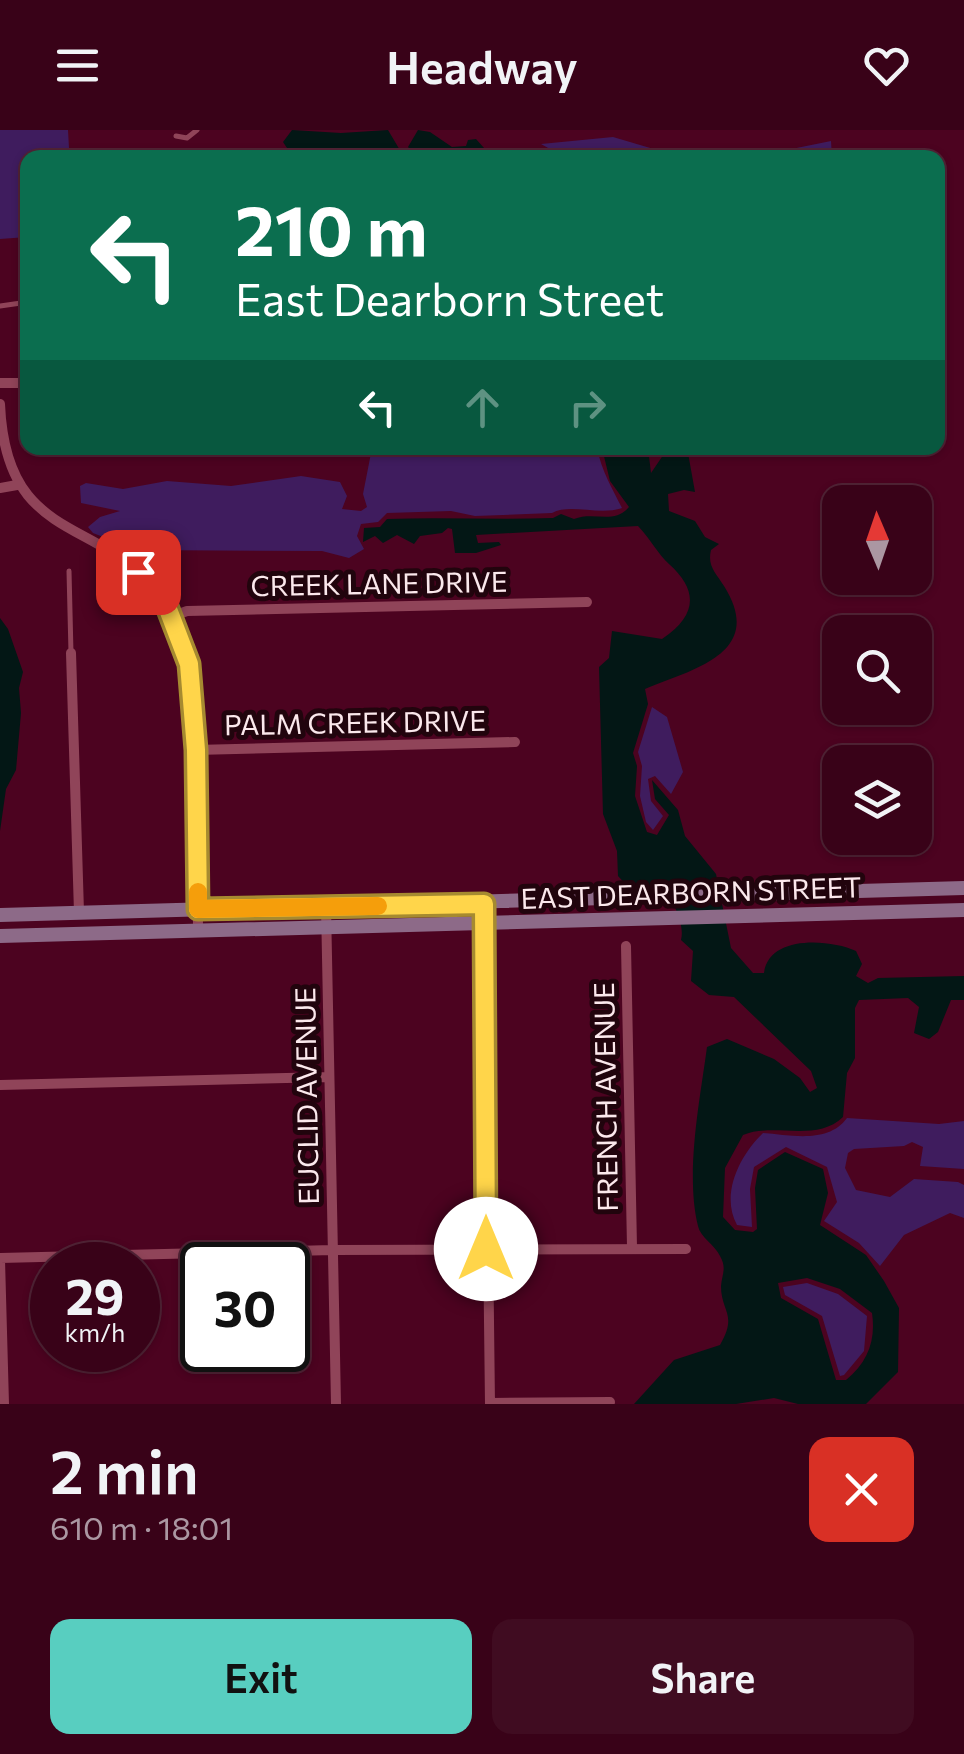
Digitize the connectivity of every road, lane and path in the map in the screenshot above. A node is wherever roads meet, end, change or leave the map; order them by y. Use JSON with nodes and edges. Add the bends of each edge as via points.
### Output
{"nodes":[{"id":1,"x":197,"y":130,"type":"edge"},
{"id":2,"x":176,"y":136,"type":"dead end"},
{"id":3,"x":0,"y":404,"type":"edge"},
{"id":4,"x":17,"y":485,"type":"junction"},
{"id":5,"x":0,"y":488,"type":"edge"},
{"id":6,"x":69,"y":571,"type":"dead end"},
{"id":7,"x":588,"y":602,"type":"dead end"},
{"id":8,"x":173,"y":616,"type":"junction"},
{"id":9,"x":71,"y":653,"type":"joint"},
{"id":10,"x":516,"y":742,"type":"dead end"},
{"id":11,"x":196,"y":750,"type":"junction"},
{"id":12,"x":964,"y":888,"type":"edge"},
{"id":13,"x":484,"y":904,"type":"junction"},
{"id":14,"x":326,"y":907,"type":"junction"},
{"id":15,"x":198,"y":909,"type":"junction"},
{"id":16,"x":964,"y":910,"type":"edge"},
{"id":17,"x":79,"y":912,"type":"junction"},
{"id":18,"x":0,"y":915,"type":"edge"},
{"id":19,"x":484,"y":924,"type":"junction"},
{"id":20,"x":326,"y":928,"type":"junction"},
{"id":21,"x":198,"y":930,"type":"junction"},
{"id":22,"x":0,"y":936,"type":"edge"},
{"id":23,"x":626,"y":946,"type":"dead end"},
{"id":24,"x":329,"y":1077,"type":"junction"},
{"id":25,"x":0,"y":1085,"type":"edge"},
{"id":26,"x":632,"y":1247,"type":"junction"},
{"id":27,"x":486,"y":1249,"type":"junction"},
{"id":28,"x":686,"y":1249,"type":"dead end"},
{"id":29,"x":332,"y":1250,"type":"junction"},
{"id":30,"x":0,"y":1259,"type":"edge"},
{"id":31,"x":610,"y":1402,"type":"edge"},
{"id":32,"x":4,"y":1404,"type":"edge"},
{"id":33,"x":336,"y":1404,"type":"edge"},
{"id":34,"x":490,"y":1404,"type":"edge"}],
"edges":[{"from":1,"to":2,"type":"lane"},
{"from":3,"to":4,"type":"street"},
{"from":4,"to":5,"type":"street"},
{"from":4,"to":8,"type":"street","via":[[54,520],[138,572]]},
{"from":6,"to":9,"type":"lane"},
{"from":7,"to":8,"type":"street","name":"CREEK LANE DRIVE"},
{"from":8,"to":11,"type":"street","via":[[189,664]]},
{"from":9,"to":17,"type":"street"},
{"from":10,"to":11,"type":"street","name":"PALM CREEK DRIVE"},
{"from":11,"to":15,"type":"street"},
{"from":12,"to":13,"type":"main road","name":"EAST DEARBORN STREET"},
{"from":13,"to":14,"type":"main road","name":"EAST DEARBORN STREET"},
{"from":13,"to":19,"type":"street"},
{"from":14,"to":15,"type":"main road","name":"EAST DEARBORN STREET"},
{"from":14,"to":20,"type":"street","name":"EUCLID AVENUE"},
{"from":15,"to":17,"type":"main road","name":"EAST DEARBORN STREET"},
{"from":15,"to":21,"type":"street"},
{"from":16,"to":19,"type":"main road","name":"EAST DEARBORN STREET"},
{"from":17,"to":18,"type":"main road","name":"EAST DEARBORN STREET"},
{"from":19,"to":20,"type":"main road","name":"EAST DEARBORN STREET"},
{"from":19,"to":27,"type":"street"},
{"from":20,"to":21,"type":"main road","name":"EAST DEARBORN STREET"},
{"from":20,"to":24,"type":"street","name":"EUCLID AVENUE"},
{"from":21,"to":22,"type":"main road","name":"EAST DEARBORN STREET"},
{"from":23,"to":26,"type":"street","name":"FRENCH AVENUE"},
{"from":24,"to":25,"type":"street"},
{"from":24,"to":29,"type":"street","name":"EUCLID AVENUE"},
{"from":26,"to":27,"type":"street"},
{"from":26,"to":28,"type":"street"},
{"from":27,"to":29,"type":"street"},
{"from":27,"to":34,"type":"street"},
{"from":29,"to":30,"type":"street"},
{"from":29,"to":33,"type":"street","name":"EUCLID AVENUE"},
{"from":30,"to":32,"type":"street"},
{"from":31,"to":34,"type":"street"}]}
